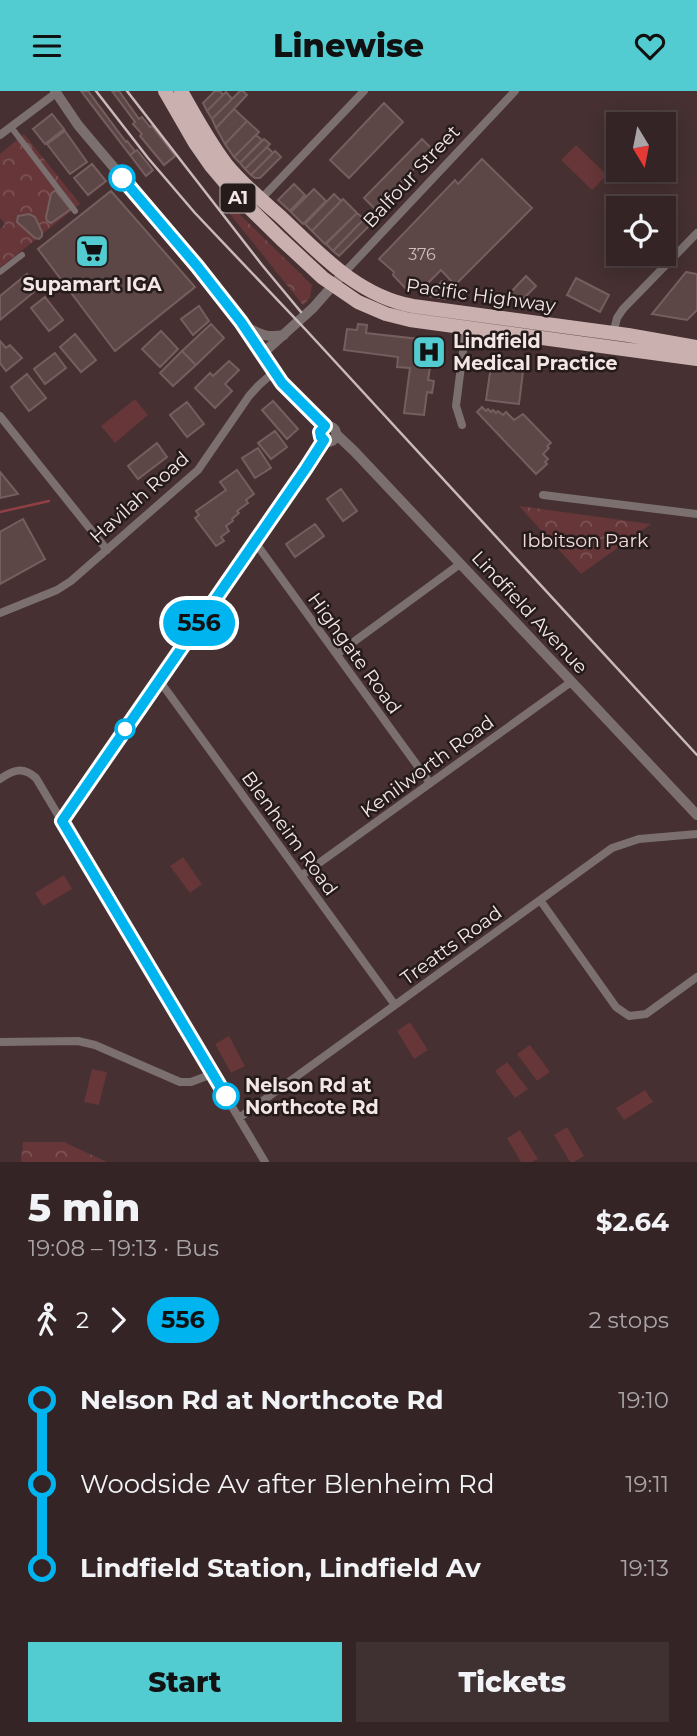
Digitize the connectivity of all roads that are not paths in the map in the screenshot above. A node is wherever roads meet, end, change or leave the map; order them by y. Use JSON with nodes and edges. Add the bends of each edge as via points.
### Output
{"nodes":[{"id":1,"x":165,"y":91,"type":"edge"},
{"id":2,"x":181,"y":91,"type":"edge"},
{"id":3,"x":364,"y":91,"type":"edge"},
{"id":4,"x":514,"y":91,"type":"edge"},
{"id":5,"x":56,"y":92,"type":"edge"},
{"id":6,"x":11,"y":127,"type":"junction"},
{"id":7,"x":0,"y":135,"type":"edge"},
{"id":8,"x":261,"y":199,"type":"junction"},
{"id":9,"x":75,"y":211,"type":"dead end"},
{"id":10,"x":697,"y":233,"type":"edge"},
{"id":11,"x":22,"y":255,"type":"dead end"},
{"id":12,"x":0,"y":272,"type":"edge"},
{"id":13,"x":343,"y":274,"type":"junction"},
{"id":14,"x":334,"y":286,"type":"junction"},
{"id":15,"x":241,"y":322,"type":"junction"},
{"id":16,"x":466,"y":327,"type":"junction"},
{"id":17,"x":284,"y":335,"type":"junction"},
{"id":18,"x":611,"y":340,"type":"junction"},
{"id":19,"x":697,"y":347,"type":"edge"},
{"id":20,"x":262,"y":353,"type":"junction"},
{"id":21,"x":697,"y":359,"type":"edge"},
{"id":22,"x":274,"y":372,"type":"junction"},
{"id":23,"x":0,"y":417,"type":"edge"},
{"id":24,"x":462,"y":425,"type":"dead end"},
{"id":25,"x":325,"y":426,"type":"junction"},
{"id":26,"x":336,"y":434,"type":"junction"},
{"id":27,"x":324,"y":440,"type":"junction"},
{"id":28,"x":543,"y":495,"type":"dead end"},
{"id":29,"x":697,"y":514,"type":"edge"},
{"id":30,"x":255,"y":542,"type":"junction"},
{"id":31,"x":107,"y":550,"type":"junction"},
{"id":32,"x":460,"y":564,"type":"junction"},
{"id":33,"x":0,"y":614,"type":"edge"},
{"id":34,"x":337,"y":654,"type":"junction"},
{"id":35,"x":159,"y":681,"type":"junction"},
{"id":36,"x":571,"y":682,"type":"junction"},
{"id":37,"x":0,"y":779,"type":"edge"},
{"id":38,"x":430,"y":783,"type":"junction"},
{"id":39,"x":697,"y":815,"type":"edge"},
{"id":40,"x":62,"y":821,"type":"junction"},
{"id":41,"x":697,"y":834,"type":"edge"},
{"id":42,"x":301,"y":876,"type":"junction"},
{"id":43,"x":540,"y":900,"type":"junction"},
{"id":44,"x":697,"y":977,"type":"edge"},
{"id":45,"x":395,"y":1005,"type":"junction"},
{"id":46,"x":0,"y":1042,"type":"edge"},
{"id":47,"x":212,"y":1074,"type":"junction"},
{"id":48,"x":239,"y":1118,"type":"junction"},
{"id":49,"x":265,"y":1162,"type":"edge"}],
"edges":[{"from":1,"to":14,"type":"highway","name":"Pacific Highway","number":"A1","via":[[195,143],[233,192]]},
{"from":2,"to":8,"type":"highway","name":"Pacific Highway","number":"A1","via":[[227,165]]},
{"from":3,"to":8,"type":"street"},
{"from":4,"to":13,"type":"street","name":"Balfour Street"},
{"from":5,"to":6,"type":"street"},
{"from":5,"to":15,"type":"street","via":[[78,125]]},
{"from":6,"to":7,"type":"street"},
{"from":6,"to":9,"type":"street"},
{"from":8,"to":13,"type":"highway","name":"Pacific Highway","number":"A1"},
{"from":10,"to":18,"type":"street","via":[[623,309]]},
{"from":11,"to":12,"type":"street"},
{"from":13,"to":14,"type":"street","name":"Balfour Street"},
{"from":13,"to":18,"type":"highway","name":"Pacific Highway","number":"A1","via":[[402,304]]},
{"from":14,"to":16,"type":"highway","name":"Pacific Highway","number":"A1","via":[[386,314]]},
{"from":14,"to":17,"type":"street"},
{"from":15,"to":17,"type":"street","via":[[260,335]]},
{"from":15,"to":20,"type":"street"},
{"from":16,"to":18,"type":"highway","name":"Pacific Highway","number":"A1"},
{"from":16,"to":24,"type":"street","via":[[456,407]]},
{"from":17,"to":20,"type":"street"},
{"from":18,"to":19,"type":"highway","name":"Pacific Highway","number":"A1"},
{"from":18,"to":21,"type":"highway","name":"Pacific Highway","number":"A1"},
{"from":20,"to":22,"type":"street"},
{"from":22,"to":25,"type":"street"},
{"from":22,"to":31,"type":"street","name":"Havilah Road","via":[[249,396],[198,470]]},
{"from":23,"to":31,"type":"street"},
{"from":25,"to":26,"type":"street","via":[[333,427]]},
{"from":25,"to":27,"type":"street","via":[[320,432]]},
{"from":26,"to":27,"type":"street","via":[[331,441]]},
{"from":26,"to":32,"type":"street","name":"Lindfield Avenue"},
{"from":27,"to":30,"type":"street"},
{"from":28,"to":29,"type":"street"},
{"from":30,"to":34,"type":"street","name":"Highgate Road"},
{"from":30,"to":35,"type":"street"},
{"from":31,"to":33,"type":"street","name":"Havilah Road","via":[[57,590]]},
{"from":32,"to":34,"type":"street"},
{"from":32,"to":36,"type":"street","name":"Lindfield Avenue"},
{"from":34,"to":38,"type":"street","name":"Highgate Road"},
{"from":35,"to":40,"type":"street"},
{"from":35,"to":42,"type":"street","name":"Blenheim Road"},
{"from":36,"to":38,"type":"street","name":"Kenilworth Road"},
{"from":36,"to":39,"type":"street","name":"Lindfield Avenue"},
{"from":37,"to":40,"type":"street","via":[[19,769],[29,772]]},
{"from":38,"to":42,"type":"street","name":"Kenilworth Road"},
{"from":40,"to":47,"type":"street"},
{"from":41,"to":43,"type":"street","name":"Treatts Road","via":[[639,839],[612,848]]},
{"from":42,"to":45,"type":"street","name":"Blenheim Road"},
{"from":43,"to":44,"type":"street","via":[[616,1007],[629,1016],[646,1014]]},
{"from":43,"to":45,"type":"street","name":"Treatts Road"},
{"from":45,"to":48,"type":"street","name":"Treatts Road"},
{"from":46,"to":47,"type":"street","via":[[78,1041],[180,1082]]},
{"from":47,"to":48,"type":"street"},
{"from":48,"to":49,"type":"street"}]}
